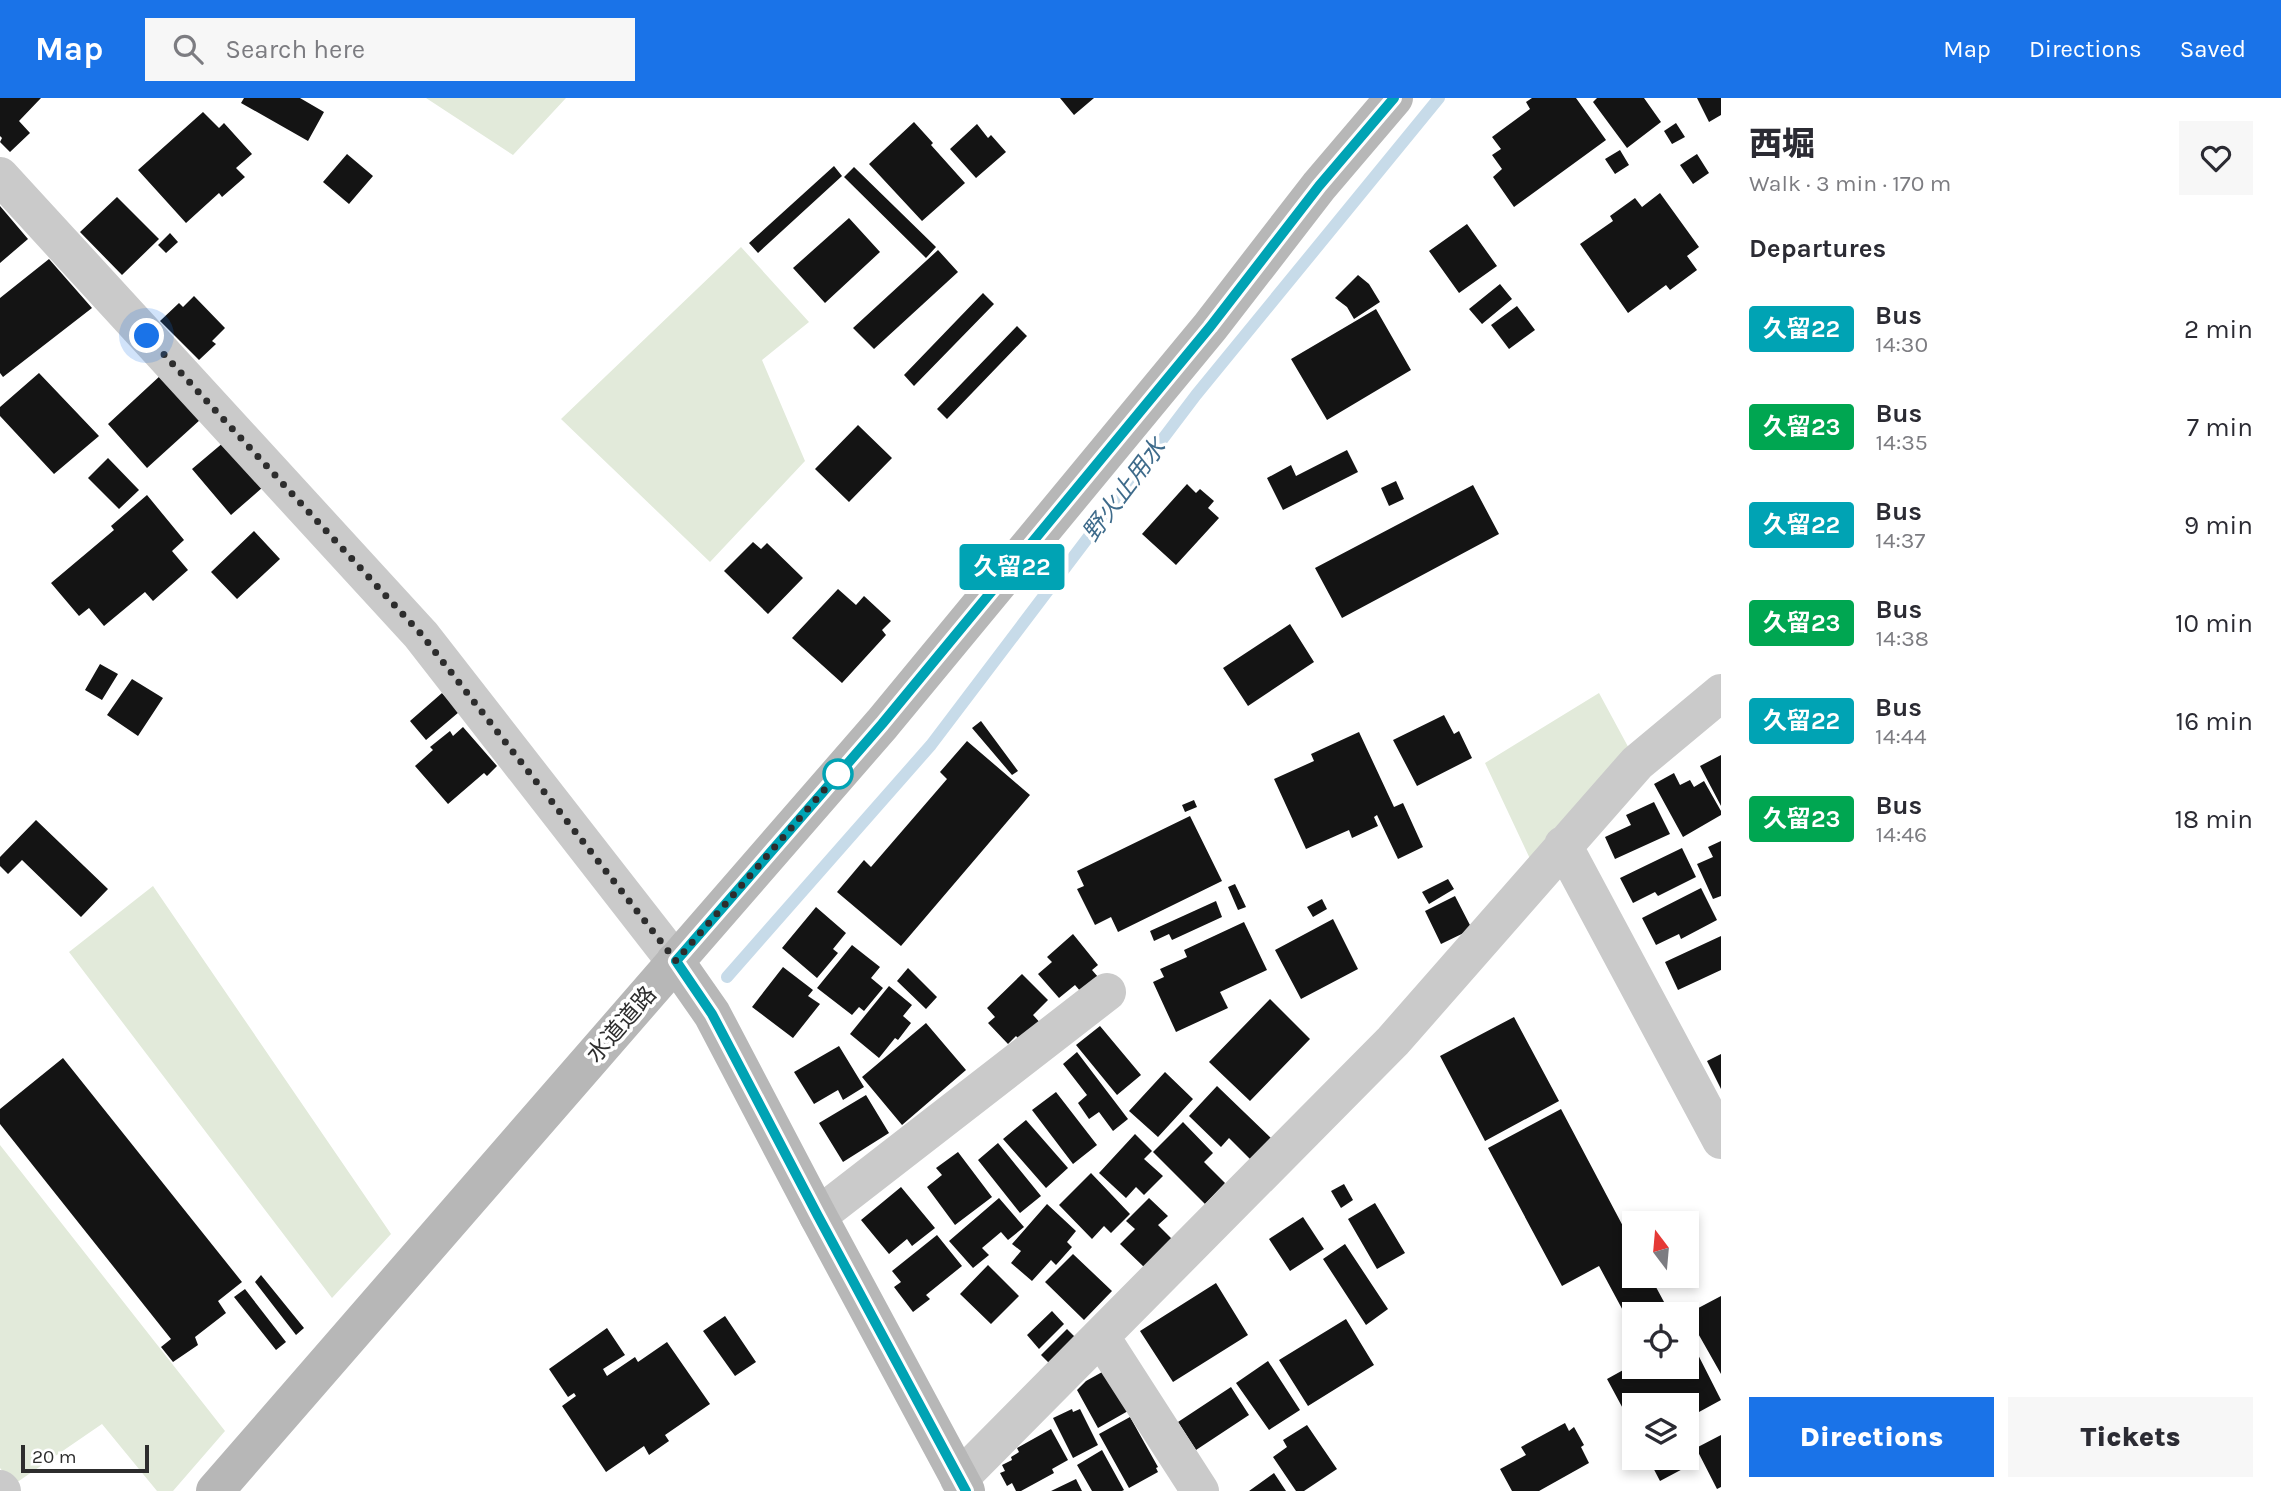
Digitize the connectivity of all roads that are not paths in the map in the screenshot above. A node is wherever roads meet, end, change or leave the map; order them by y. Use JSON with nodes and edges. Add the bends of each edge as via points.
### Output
{"nodes":[{"id":1,"x":1394,"y":98,"type":"edge"},
{"id":2,"x":0,"y":176,"type":"edge"},
{"id":3,"x":1720,"y":697,"type":"edge"},
{"id":4,"x":1563,"y":845,"type":"junction"},
{"id":5,"x":676,"y":961,"type":"junction"},
{"id":6,"x":1107,"y":992,"type":"dead end"},
{"id":7,"x":1721,"y":1140,"type":"edge"},
{"id":8,"x":818,"y":1216,"type":"junction"},
{"id":9,"x":1101,"y":1337,"type":"junction"},
{"id":10,"x":962,"y":1485,"type":"edge"},
{"id":11,"x":215,"y":1491,"type":"edge"},
{"id":12,"x":1200,"y":1491,"type":"edge"}],
"edges":[{"from":1,"to":5,"type":"street","name":"水道道路","via":[[882,724]]},
{"from":2,"to":5,"type":"street","via":[[422,635]]},
{"from":3,"to":4,"type":"street","via":[[1637,762]]},
{"from":4,"to":7,"type":"street"},
{"from":4,"to":9,"type":"street","via":[[1393,1041]]},
{"from":5,"to":8,"type":"street","via":[[712,1014]]},
{"from":5,"to":11,"type":"street","name":"水道道路"},
{"from":6,"to":8,"type":"street"},
{"from":8,"to":10,"type":"street"},
{"from":9,"to":10,"type":"street"},
{"from":9,"to":12,"type":"street"}]}
